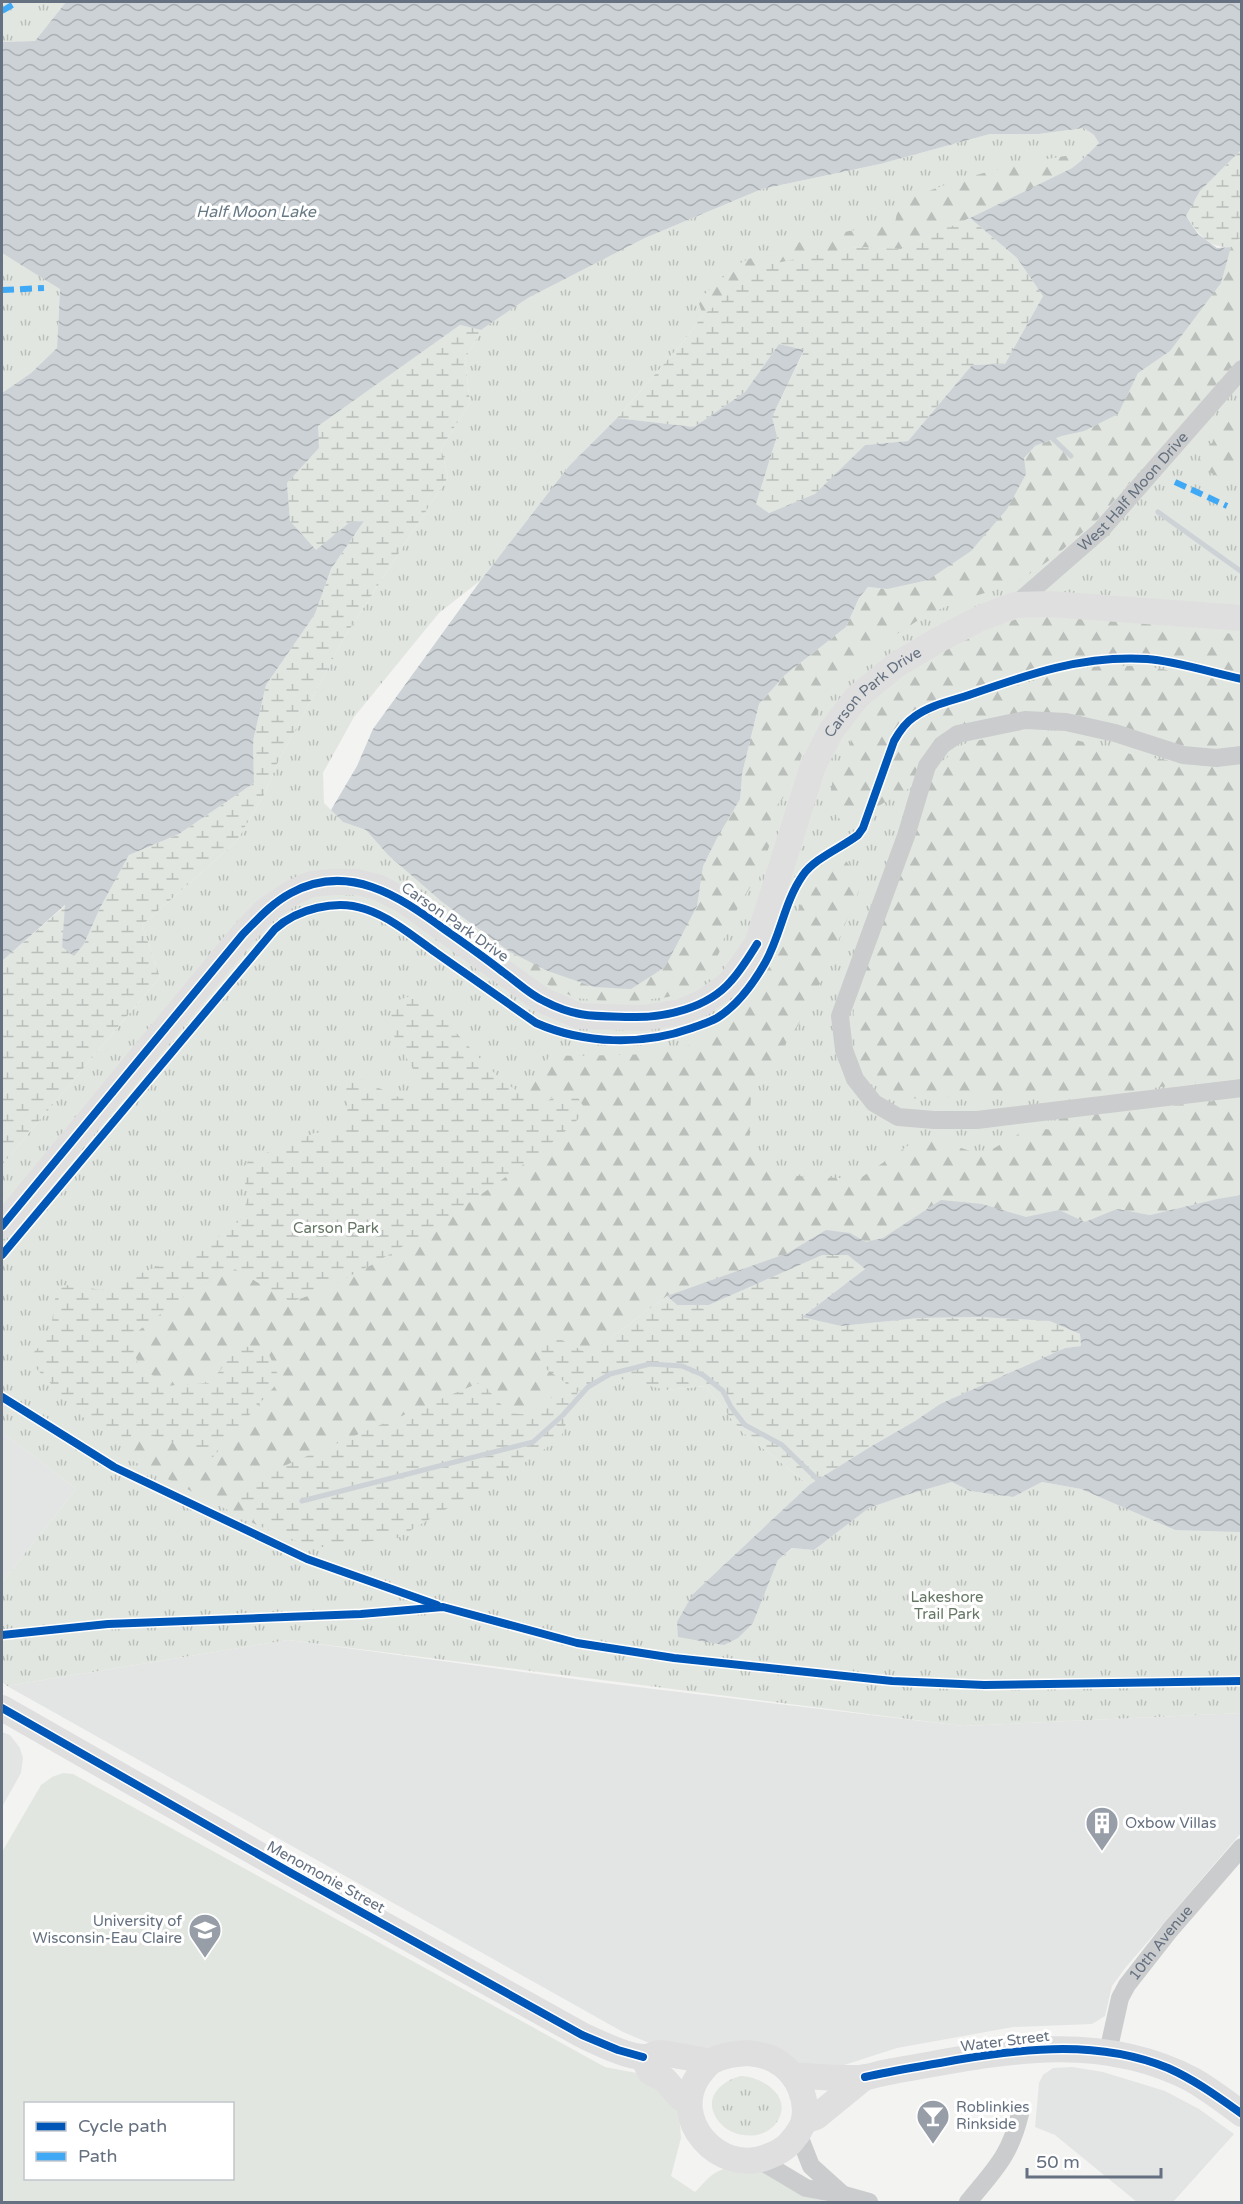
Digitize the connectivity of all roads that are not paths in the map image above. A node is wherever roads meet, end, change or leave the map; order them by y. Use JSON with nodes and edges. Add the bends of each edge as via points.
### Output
{"nodes":[{"id":1,"x":1242,"y":369,"type":"edge"},
{"id":2,"x":1015,"y":605,"type":"junction"},
{"id":3,"x":1242,"y":618,"type":"edge"},
{"id":4,"x":1242,"y":755,"type":"edge"},
{"id":5,"x":1242,"y":1088,"type":"edge"},
{"id":6,"x":2,"y":1226,"type":"edge"},
{"id":7,"x":2,"y":1708,"type":"edge"},
{"id":8,"x":1242,"y":1847,"type":"edge"},
{"id":9,"x":1108,"y":2052,"type":"junction"},
{"id":10,"x":643,"y":2058,"type":"junction"},
{"id":11,"x":710,"y":2062,"type":"junction"},
{"id":12,"x":794,"y":2077,"type":"junction"},
{"id":13,"x":866,"y":2077,"type":"junction"},
{"id":14,"x":688,"y":2100,"type":"junction"},
{"id":15,"x":1020,"y":2114,"type":"dead end"},
{"id":16,"x":1242,"y":2114,"type":"edge"},
{"id":17,"x":801,"y":2127,"type":"junction"},
{"id":18,"x":759,"y":2160,"type":"junction"},
{"id":19,"x":844,"y":2195,"type":"junction"},
{"id":20,"x":868,"y":2202,"type":"edge"},
{"id":21,"x":968,"y":2202,"type":"edge"}],
"edges":[{"from":1,"to":2,"type":"street","name":"West Half Moon Drive","via":[[1101,530]]},
{"from":2,"to":3,"type":"main road","name":"Carson Park Drive"},
{"from":2,"to":6,"type":"main road","name":"Carson Park Drive","via":[[940,639],[896,665],[857,697],[831,731],[813,766],[757,944],[730,983],[704,1002],[681,1012],[643,1018],[579,1016],[542,1000],[415,908],[377,887],[357,882],[311,884],[266,911],[243,934]]},
{"from":4,"to":5,"type":"street","via":[[1183,755],[1066,722],[1025,720],[958,734],[942,745],[927,766],[906,836],[840,1016],[843,1050],[855,1078],[874,1103],[898,1117],[977,1120]]},
{"from":7,"to":10,"type":"main road","name":"Menomonie Street","via":[[582,2035]]},
{"from":8,"to":9,"type":"street","name":"10th Avenue","via":[[1127,1985],[1120,1998]]},
{"from":9,"to":13,"type":"main road","name":"Water Street","via":[[1075,2048],[1008,2051]]},
{"from":9,"to":16,"type":"main road","name":"Water Street","via":[[1167,2068],[1194,2081]]},
{"from":10,"to":11,"type":"main road","name":"Menomonie Street","via":[[659,2053]]},
{"from":10,"to":14,"type":"main road","name":"Menomonie Street","via":[[650,2072]]},
{"from":11,"to":12,"type":"main road","via":[[730,2055],[764,2055],[781,2063]]},
{"from":11,"to":14,"type":"main road","via":[[695,2081]]},
{"from":12,"to":13,"type":"main road","name":"Water Street"},
{"from":12,"to":17,"type":"main road","via":[[805,2108]]},
{"from":13,"to":17,"type":"main road","name":"Water Street"},
{"from":14,"to":18,"type":"main road","via":[[694,2128],[703,2140],[726,2156]]},
{"from":15,"to":21,"type":"street","via":[[1005,2156]]},
{"from":17,"to":18,"type":"main road","via":[[787,2146]]},
{"from":17,"to":19,"type":"street","via":[[811,2166]]},
{"from":18,"to":19,"type":"street","via":[[806,2188]]},
{"from":19,"to":20,"type":"street"}]}
